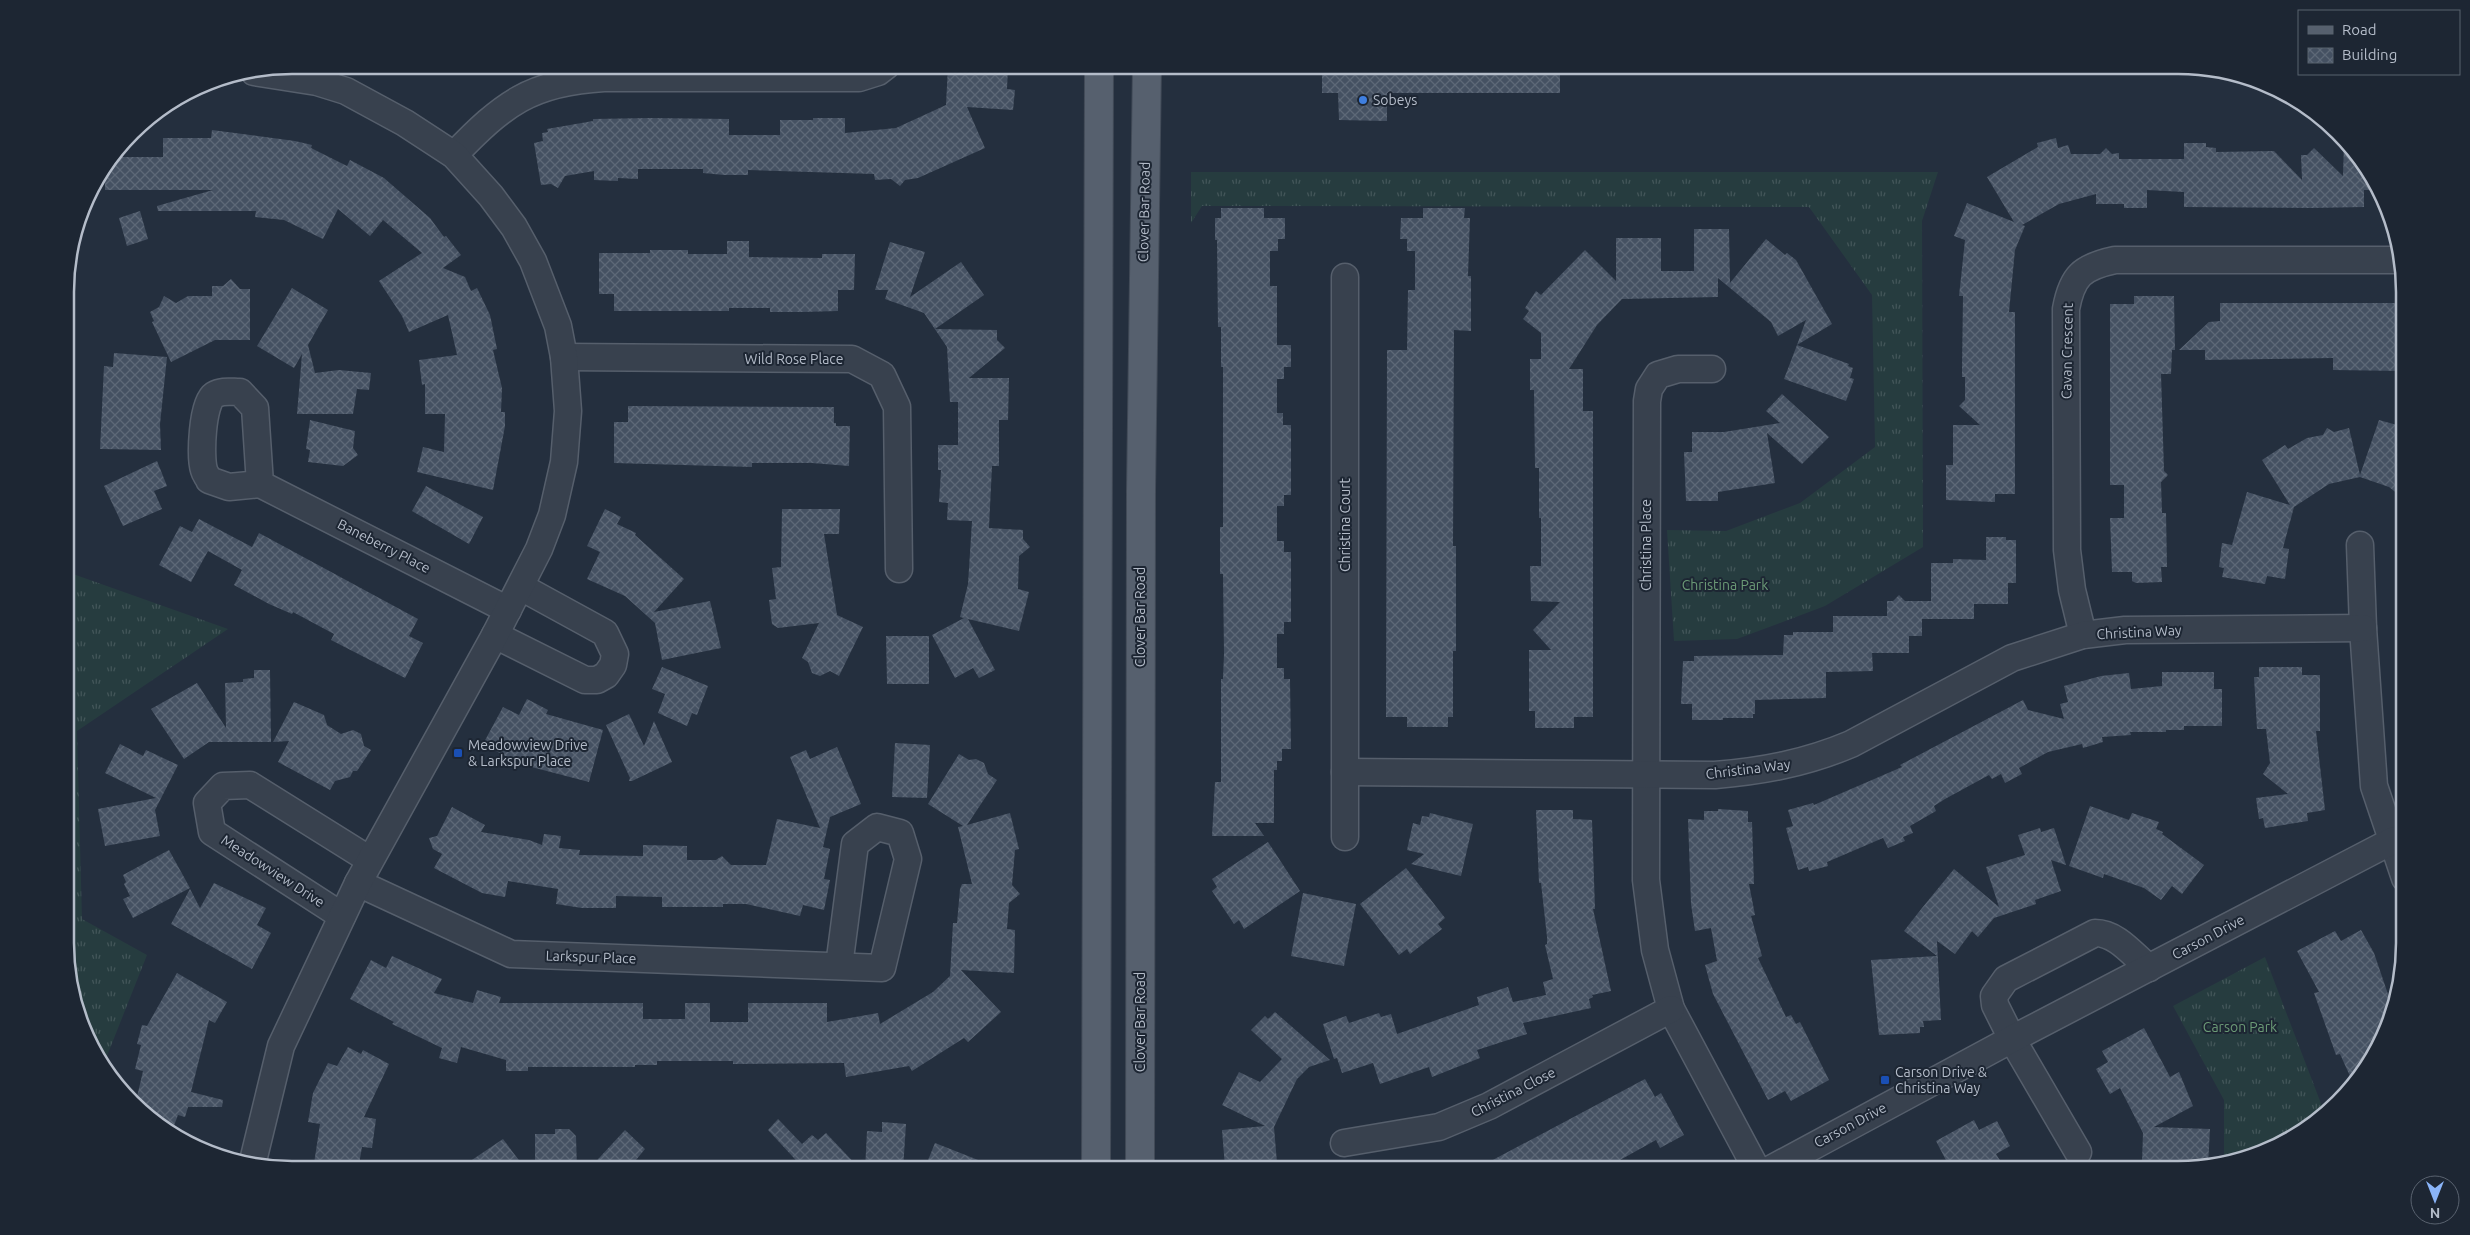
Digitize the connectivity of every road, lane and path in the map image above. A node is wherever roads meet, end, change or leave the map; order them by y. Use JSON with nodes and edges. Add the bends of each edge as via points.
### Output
{"nodes":[{"id":1,"x":872,"y":74,"type":"edge"},
{"id":2,"x":1099,"y":74,"type":"edge"},
{"id":3,"x":1147,"y":74,"type":"edge"},
{"id":4,"x":272,"y":75,"type":"edge"},
{"id":5,"x":454,"y":155,"type":"junction"},
{"id":6,"x":2394,"y":260,"type":"edge"},
{"id":7,"x":1345,"y":277,"type":"dead end"},
{"id":8,"x":564,"y":357,"type":"junction"},
{"id":9,"x":1712,"y":369,"type":"dead end"},
{"id":10,"x":260,"y":484,"type":"dead end"},
{"id":11,"x":2360,"y":545,"type":"dead end"},
{"id":12,"x":899,"y":569,"type":"dead end"},
{"id":13,"x":521,"y":586,"type":"junction"},
{"id":14,"x":508,"y":610,"type":"junction"},
{"id":15,"x":2362,"y":628,"type":"junction"},
{"id":16,"x":495,"y":635,"type":"junction"},
{"id":17,"x":2083,"y":635,"type":"junction"},
{"id":18,"x":1345,"y":772,"type":"junction"},
{"id":19,"x":1645,"y":774,"type":"junction"},
{"id":20,"x":2396,"y":836,"type":"edge"},
{"id":21,"x":1345,"y":837,"type":"dead end"},
{"id":22,"x":2396,"y":841,"type":"edge"},
{"id":23,"x":370,"y":860,"type":"junction"},
{"id":24,"x":358,"y":883,"type":"junction"},
{"id":25,"x":342,"y":916,"type":"junction"},
{"id":26,"x":839,"y":966,"type":"junction"},
{"id":27,"x":2149,"y":968,"type":"junction"},
{"id":28,"x":1671,"y":1009,"type":"junction"},
{"id":29,"x":2012,"y":1039,"type":"junction"},
{"id":30,"x":1344,"y":1143,"type":"dead end"},
{"id":31,"x":2078,"y":1152,"type":"dead end"},
{"id":32,"x":254,"y":1158,"type":"edge"},
{"id":33,"x":1096,"y":1161,"type":"edge"},
{"id":34,"x":1140,"y":1161,"type":"edge"},
{"id":35,"x":1752,"y":1161,"type":"edge"},
{"id":36,"x":1786,"y":1161,"type":"edge"}],
"edges":[{"from":1,"to":5,"type":"street","via":[[859,78],[576,79],[549,85],[495,114]]},
{"from":2,"to":33,"type":"main road"},
{"from":3,"to":34,"type":"main road","name":"Clover Bar Road","via":[[1141,491]]},
{"from":4,"to":5,"type":"street","via":[[309,80],[346,91],[405,123]]},
{"from":5,"to":8,"type":"street","via":[[491,196],[533,261],[558,326]]},
{"from":6,"to":17,"type":"street","name":"Cavan Crescent","via":[[2114,260],[2096,264],[2075,279],[2066,310],[2067,550]]},
{"from":7,"to":18,"type":"street","name":"Christina Court"},
{"from":8,"to":12,"type":"street","name":"Wild Rose Place","via":[[852,359],[882,375],[896,407]]},
{"from":8,"to":13,"type":"street","via":[[568,411],[564,462],[552,515]]},
{"from":9,"to":19,"type":"street","name":"Christina Place","via":[[1667,371],[1658,375],[1649,389]]},
{"from":10,"to":14,"type":"street","name":"Baneberry Place"},
{"from":11,"to":15,"type":"street"},
{"from":13,"to":14,"type":"street"},
{"from":13,"to":16,"type":"street","via":[[605,633],[615,654],[613,665],[606,676],[585,680]]},
{"from":14,"to":16,"type":"street"},
{"from":15,"to":17,"type":"street","name":"Christina Way","via":[[2124,630]]},
{"from":15,"to":20,"type":"street","via":[[2374,786]]},
{"from":16,"to":23,"type":"street"},
{"from":17,"to":19,"type":"street","name":"Christina Way","via":[[2012,658],[1825,755],[1788,766],[1738,773]]},
{"from":18,"to":19,"type":"street"},
{"from":18,"to":21,"type":"street","name":"Christina Court"},
{"from":19,"to":28,"type":"street","via":[[1649,915]]},
{"from":22,"to":27,"type":"street","name":"Carson Drive"},
{"from":23,"to":24,"type":"street"},
{"from":23,"to":25,"type":"street","name":"Meadowview Drive","via":[[250,785],[223,786],[208,803],[212,832]]},
{"from":24,"to":25,"type":"street"},
{"from":24,"to":26,"type":"street","name":"Larkspur Place","via":[[511,954]]},
{"from":25,"to":32,"type":"street","via":[[281,1046]]},
{"from":26,"to":26,"type":"street","name":"Larkspur Place","via":[[882,968],[908,859],[900,833],[877,827],[855,844]]},
{"from":27,"to":29,"type":"street","name":"Carson Drive"},
{"from":27,"to":29,"type":"street","via":[[2105,933],[2088,935],[2006,979],[1998,987],[1995,1005]]},
{"from":28,"to":30,"type":"street","name":"Christina Close","via":[[1457,1120],[1419,1131]]},
{"from":28,"to":35,"type":"street"},
{"from":29,"to":31,"type":"street"},
{"from":29,"to":36,"type":"street","name":"Carson Drive"}]}
